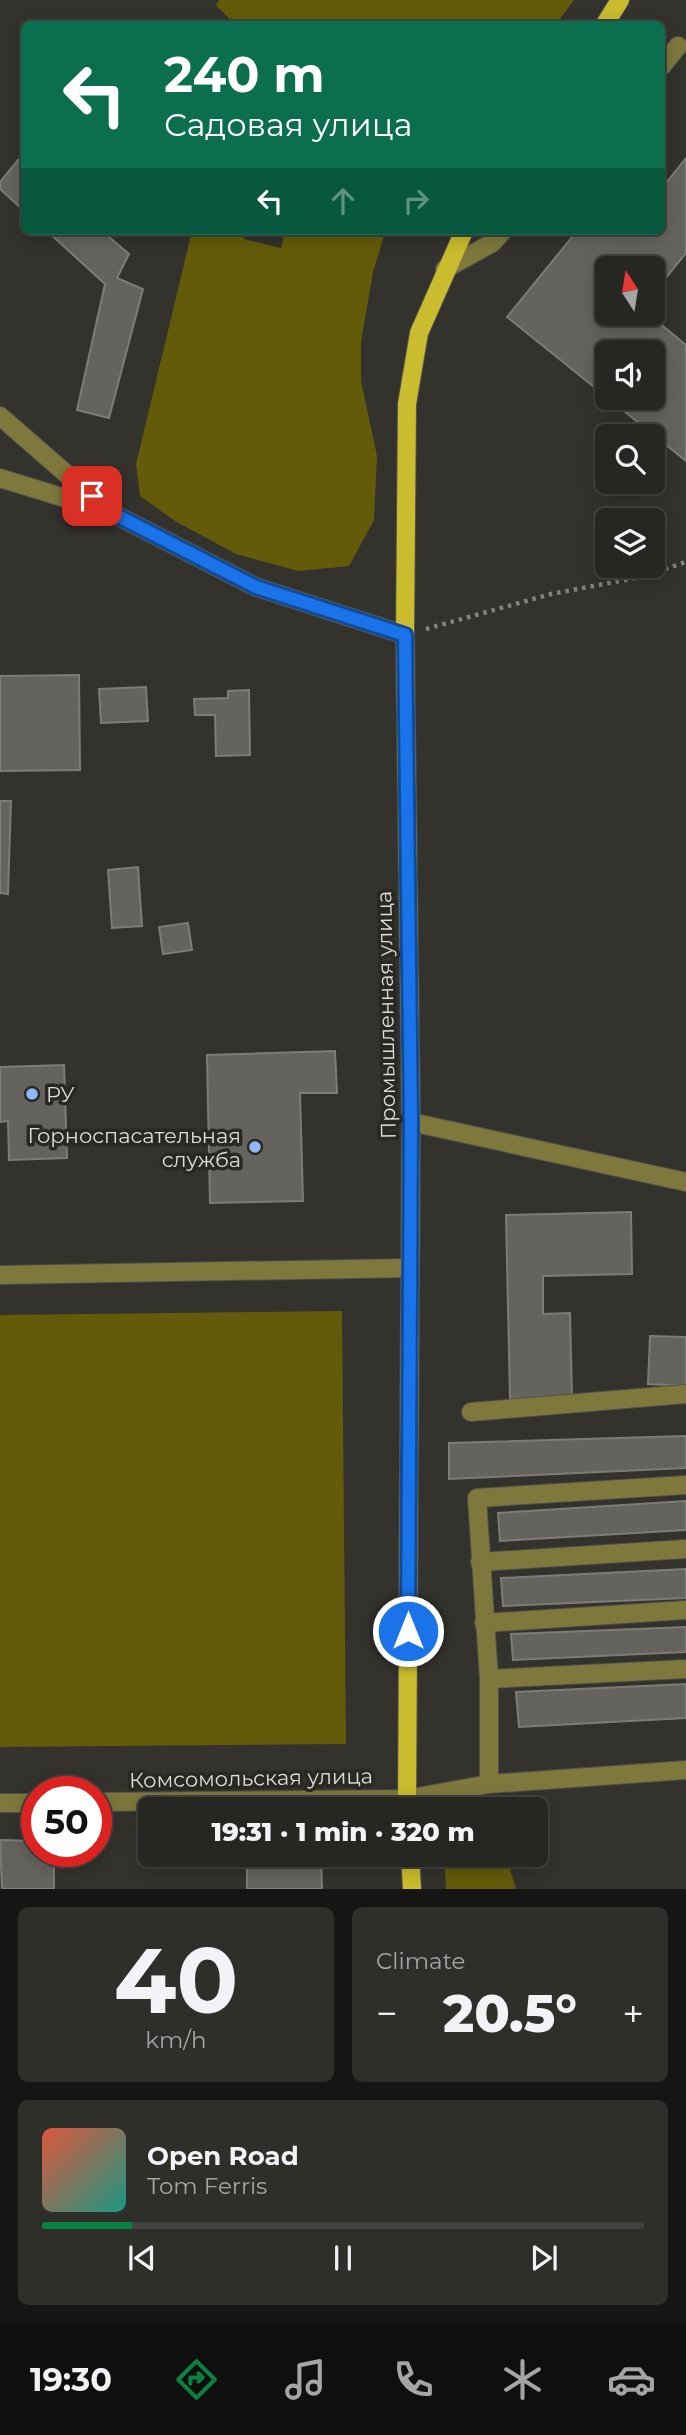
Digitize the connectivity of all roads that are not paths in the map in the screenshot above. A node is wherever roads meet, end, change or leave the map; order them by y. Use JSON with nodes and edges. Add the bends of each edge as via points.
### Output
{"nodes":[{"id":1,"x":620,"y":0,"type":"edge"},
{"id":2,"x":607,"y":21,"type":"edge"},
{"id":3,"x":678,"y":46,"type":"dead end"},
{"id":4,"x":665,"y":62,"type":"edge"},
{"id":5,"x":462,"y":235,"type":"edge"},
{"id":6,"x":499,"y":235,"type":"edge"},
{"id":7,"x":445,"y":269,"type":"junction"},
{"id":8,"x":0,"y":416,"type":"edge"},
{"id":9,"x":0,"y":478,"type":"edge"},
{"id":10,"x":110,"y":512,"type":"junction"},
{"id":11,"x":405,"y":635,"type":"junction"},
{"id":12,"x":411,"y":1122,"type":"junction"},
{"id":13,"x":686,"y":1182,"type":"edge"},
{"id":14,"x":409,"y":1268,"type":"junction"},
{"id":15,"x":0,"y":1275,"type":"edge"},
{"id":16,"x":686,"y":1394,"type":"edge"},
{"id":17,"x":471,"y":1412,"type":"dead end"},
{"id":18,"x":686,"y":1485,"type":"edge"},
{"id":19,"x":686,"y":1549,"type":"edge"},
{"id":20,"x":480,"y":1562,"type":"junction"},
{"id":21,"x":686,"y":1610,"type":"edge"},
{"id":22,"x":484,"y":1623,"type":"junction"},
{"id":23,"x":686,"y":1669,"type":"edge"},
{"id":24,"x":489,"y":1679,"type":"junction"},
{"id":25,"x":686,"y":1770,"type":"edge"},
{"id":26,"x":489,"y":1784,"type":"junction"},
{"id":27,"x":407,"y":1797,"type":"edge"},
{"id":28,"x":436,"y":1797,"type":"edge"},
{"id":29,"x":112,"y":1802,"type":"edge"},
{"id":30,"x":138,"y":1802,"type":"edge"},
{"id":31,"x":0,"y":1803,"type":"edge"},
{"id":32,"x":21,"y":1803,"type":"edge"},
{"id":33,"x":411,"y":1867,"type":"edge"},
{"id":34,"x":412,"y":1889,"type":"edge"}],
"edges":[{"from":1,"to":2,"type":"main road"},
{"from":3,"to":4,"type":"street"},
{"from":5,"to":7,"type":"main road","name":"Промышленная улица"},
{"from":6,"to":7,"type":"street"},
{"from":7,"to":11,"type":"main road","name":"Промышленная улица","via":[[419,333],[407,404]]},
{"from":8,"to":10,"type":"street"},
{"from":9,"to":10,"type":"street"},
{"from":10,"to":11,"type":"street","via":[[256,587]]},
{"from":11,"to":12,"type":"main road","name":"Промышленная улица"},
{"from":12,"to":13,"type":"street"},
{"from":12,"to":14,"type":"main road","name":"Промышленная улица"},
{"from":14,"to":15,"type":"street"},
{"from":14,"to":27,"type":"main road","name":"Промышленная улица"},
{"from":16,"to":17,"type":"street"},
{"from":18,"to":20,"type":"street","via":[[477,1498]]},
{"from":19,"to":20,"type":"street"},
{"from":20,"to":22,"type":"street"},
{"from":21,"to":22,"type":"street"},
{"from":22,"to":24,"type":"street"},
{"from":23,"to":24,"type":"street"},
{"from":24,"to":26,"type":"street"},
{"from":25,"to":26,"type":"street","name":"Комсомольская улица"},
{"from":26,"to":28,"type":"street","name":"Комсомольская улица"},
{"from":29,"to":30,"type":"street","name":"Комсомольская улица"},
{"from":31,"to":32,"type":"street"},
{"from":33,"to":34,"type":"main road"}]}
